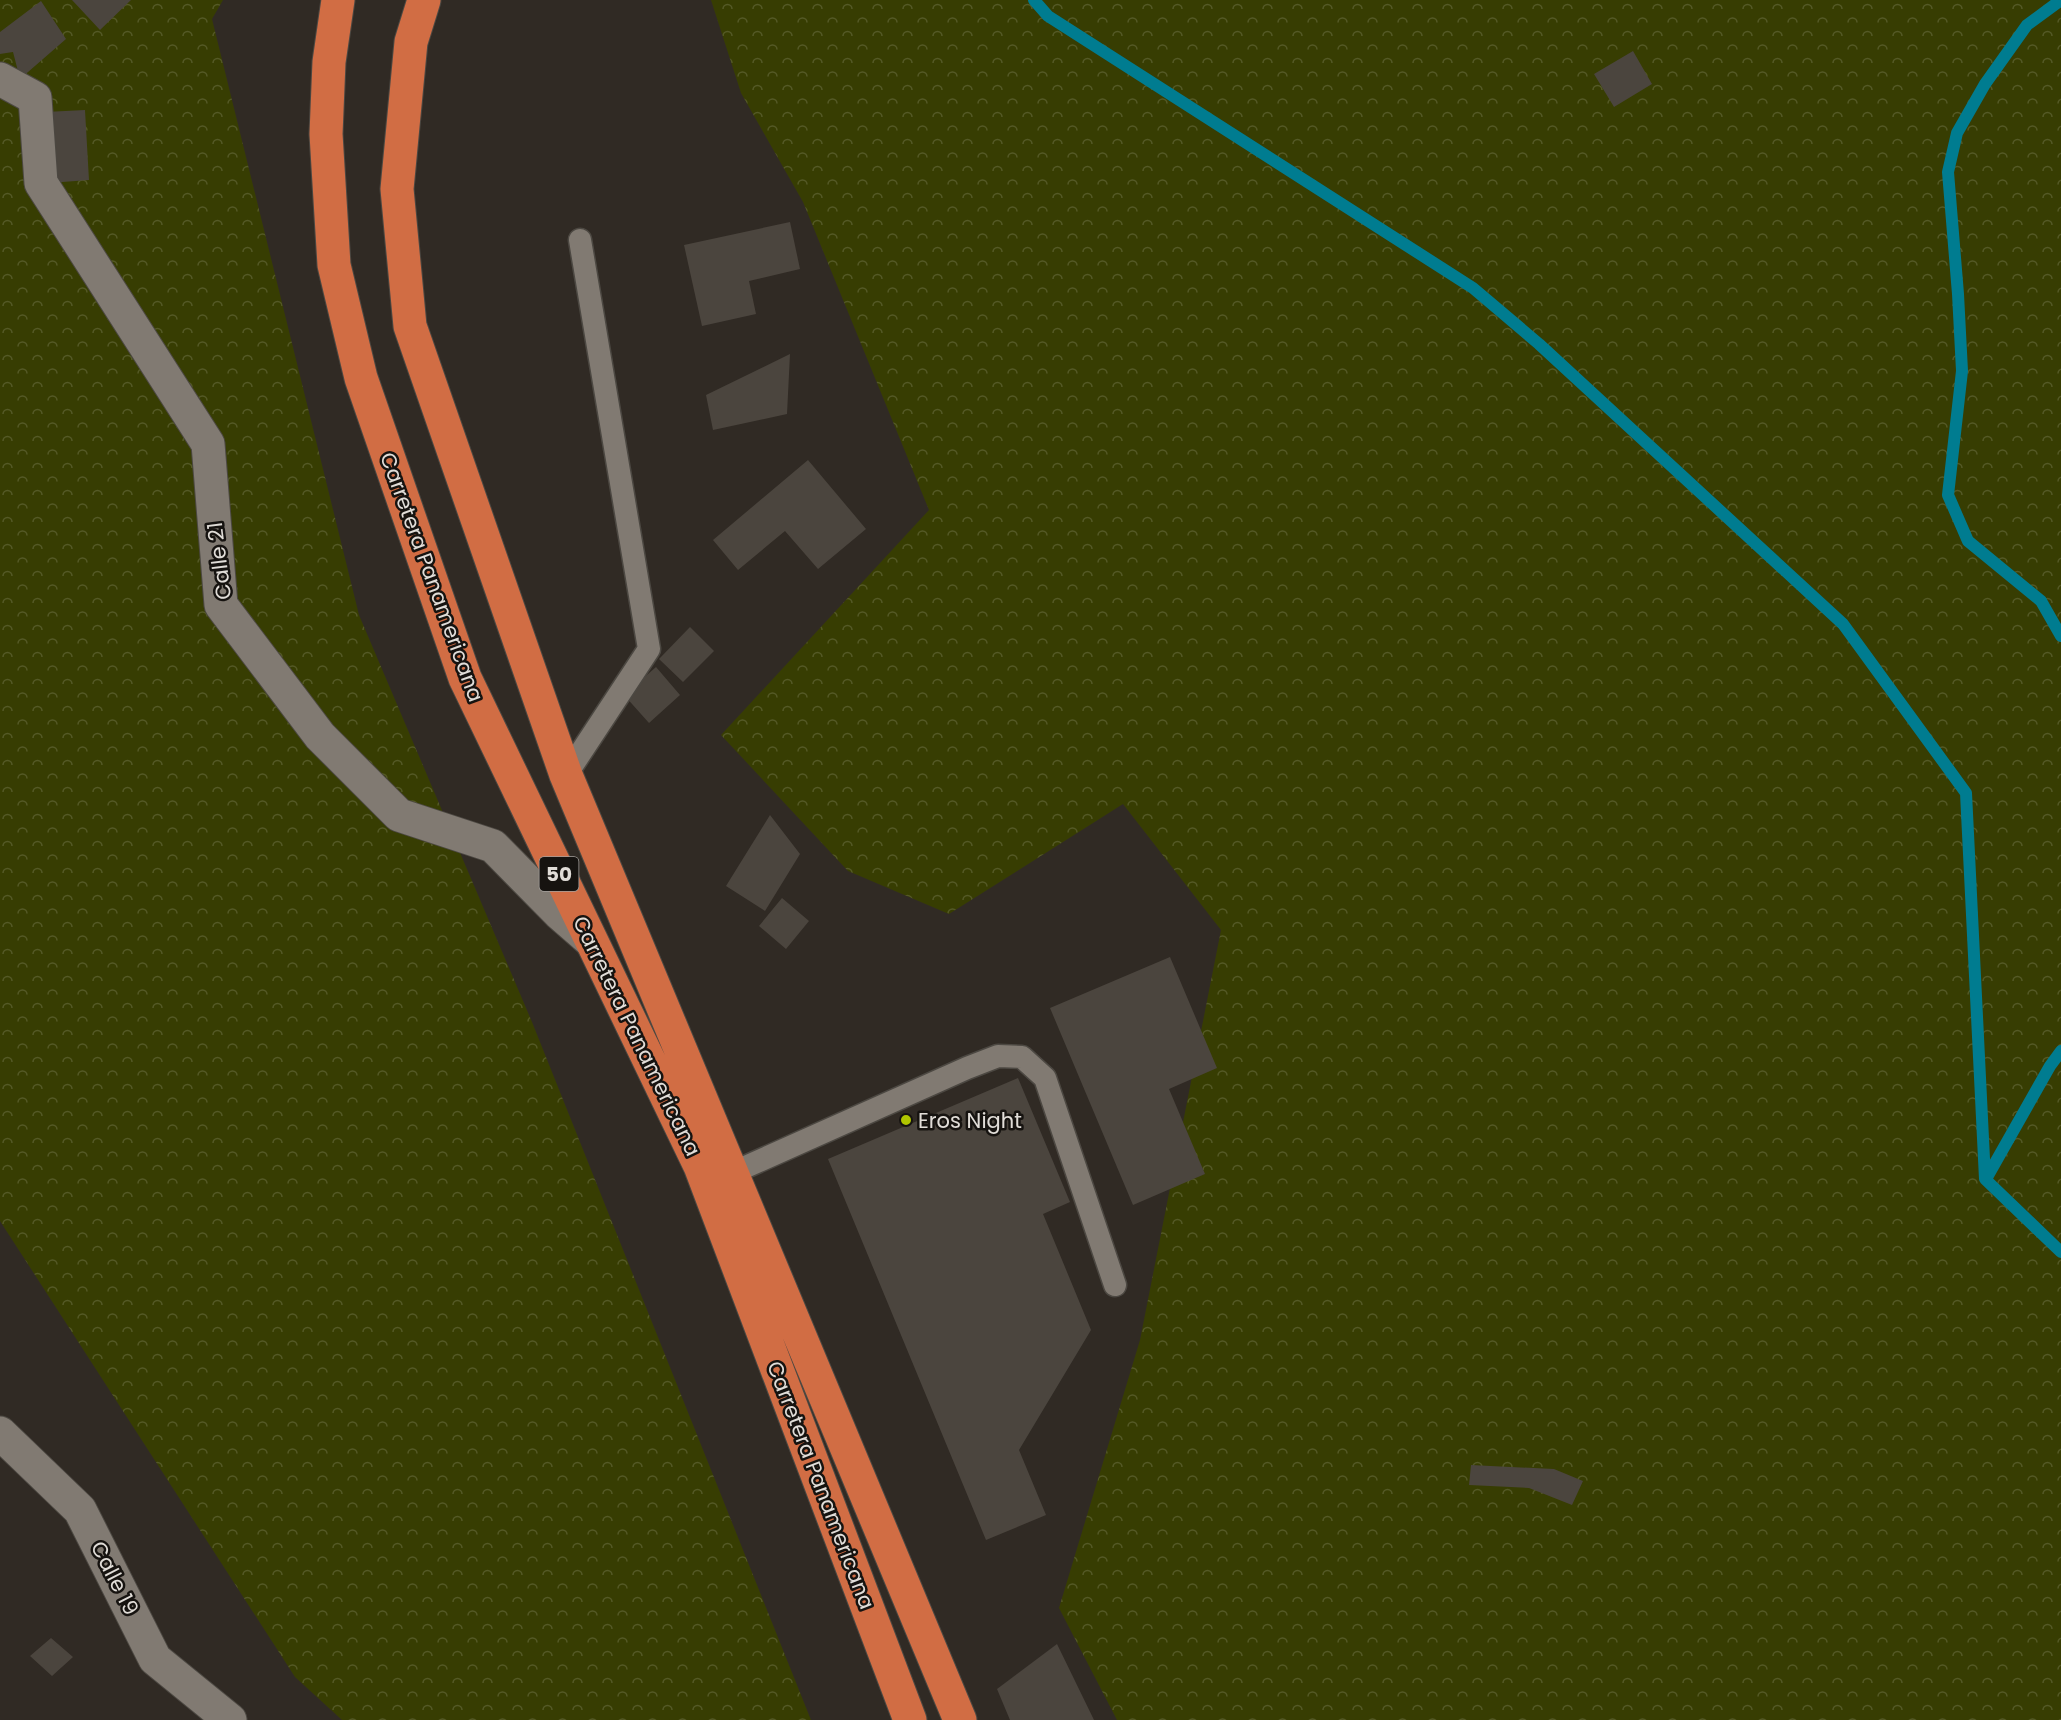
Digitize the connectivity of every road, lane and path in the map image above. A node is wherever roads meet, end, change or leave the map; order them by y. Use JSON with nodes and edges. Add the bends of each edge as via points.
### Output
{"nodes":[{"id":1,"x":338,"y":0,"type":"edge"},
{"id":2,"x":424,"y":0,"type":"edge"},
{"id":3,"x":0,"y":79,"type":"edge"},
{"id":4,"x":580,"y":240,"type":"dead end"},
{"id":5,"x":566,"y":775,"type":"junction"},
{"id":6,"x":590,"y":940,"type":"junction"},
{"id":7,"x":732,"y":1173,"type":"junction"},
{"id":8,"x":1115,"y":1285,"type":"dead end"},
{"id":9,"x":0,"y":1433,"type":"edge"},
{"id":10,"x":230,"y":1720,"type":"edge"},
{"id":11,"x":910,"y":1720,"type":"edge"},
{"id":12,"x":960,"y":1720,"type":"edge"}],
"edges":[{"from":1,"to":6,"type":"highway","name":"Carretera Panamericana","number":"50","via":[[329,62],[326,134],[334,265],[361,378],[465,678]]},
{"from":2,"to":5,"type":"highway","name":"Carretera Panamericana","number":"50","via":[[411,42],[397,189],[410,326]]},
{"from":3,"to":6,"type":"street","name":"Calle 21","via":[[35,98],[41,183],[208,444],[221,605],[320,736],[399,815],[493,846]]},
{"from":4,"to":5,"type":"lane","via":[[649,649]]},
{"from":5,"to":7,"type":"highway","name":"Carretera Panamericana","number":"50"},
{"from":6,"to":11,"type":"highway","name":"Carretera Panamericana","number":"50","via":[[700,1166]]},
{"from":7,"to":8,"type":"lane","via":[[967,1068],[998,1056],[1022,1057],[1045,1078]]},
{"from":7,"to":12,"type":"highway","name":"Carretera Panamericana","number":"50"},
{"from":9,"to":10,"type":"street","name":"Calle 19","via":[[80,1510],[156,1659]]}]}
